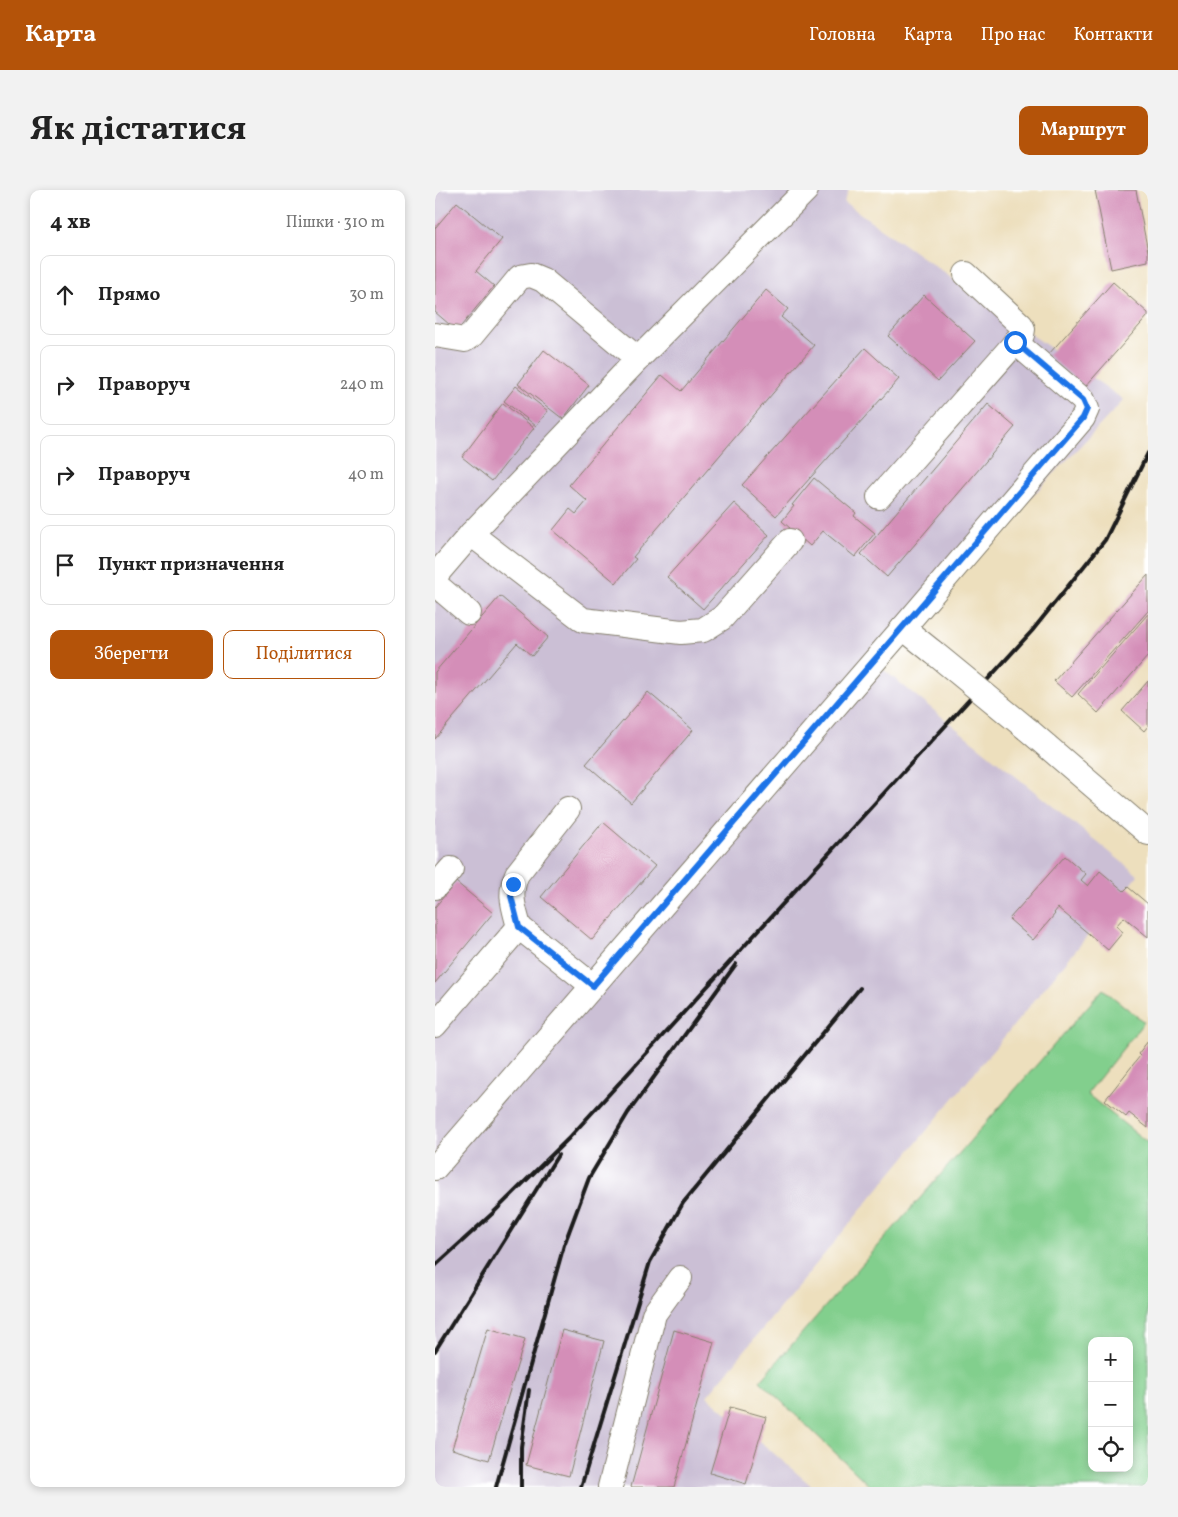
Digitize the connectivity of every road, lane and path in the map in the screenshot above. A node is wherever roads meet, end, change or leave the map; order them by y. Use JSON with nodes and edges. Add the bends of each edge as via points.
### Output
{"nodes":[{"id":1,"x":806,"y":190,"type":"edge"},
{"id":2,"x":966,"y":274,"type":"dead end"},
{"id":3,"x":435,"y":335,"type":"edge"},
{"id":4,"x":1015,"y":342,"type":"junction"},
{"id":5,"x":638,"y":359,"type":"junction"},
{"id":6,"x":879,"y":498,"type":"dead end"},
{"id":7,"x":471,"y":534,"type":"junction"},
{"id":8,"x":790,"y":541,"type":"dead end"},
{"id":9,"x":435,"y":576,"type":"edge"},
{"id":10,"x":435,"y":584,"type":"edge"},
{"id":11,"x":469,"y":613,"type":"dead end"},
{"id":12,"x":903,"y":628,"type":"junction"},
{"id":13,"x":568,"y":809,"type":"dead end"},
{"id":14,"x":1148,"y":833,"type":"edge"},
{"id":15,"x":451,"y":869,"type":"dead end"},
{"id":16,"x":435,"y":887,"type":"edge"},
{"id":17,"x":519,"y":927,"type":"junction"},
{"id":18,"x":593,"y":986,"type":"junction"},
{"id":19,"x":435,"y":1025,"type":"edge"},
{"id":20,"x":435,"y":1168,"type":"edge"},
{"id":21,"x":680,"y":1278,"type":"dead end"},
{"id":22,"x":610,"y":1487,"type":"edge"}],
"edges":[{"from":1,"to":5,"type":"street"},
{"from":2,"to":4,"type":"street","via":[[1021,325],[1022,335]]},
{"from":3,"to":5,"type":"street","via":[[465,340],[520,277],[531,275],[543,280]]},
{"from":4,"to":6,"type":"street"},
{"from":4,"to":12,"type":"street","via":[[1083,400],[1087,409],[1083,418]]},
{"from":5,"to":7,"type":"street"},
{"from":7,"to":8,"type":"street","via":[[583,620],[681,632],[703,630],[722,618]]},
{"from":7,"to":9,"type":"street"},
{"from":10,"to":11,"type":"street"},
{"from":12,"to":14,"type":"street","bridge":true},
{"from":12,"to":18,"type":"street"},
{"from":13,"to":17,"type":"street","via":[[517,874],[511,896]]},
{"from":15,"to":16,"type":"street"},
{"from":17,"to":18,"type":"street"},
{"from":17,"to":19,"type":"street"},
{"from":18,"to":20,"type":"street"},
{"from":21,"to":22,"type":"street","via":[[654,1314]]}]}
